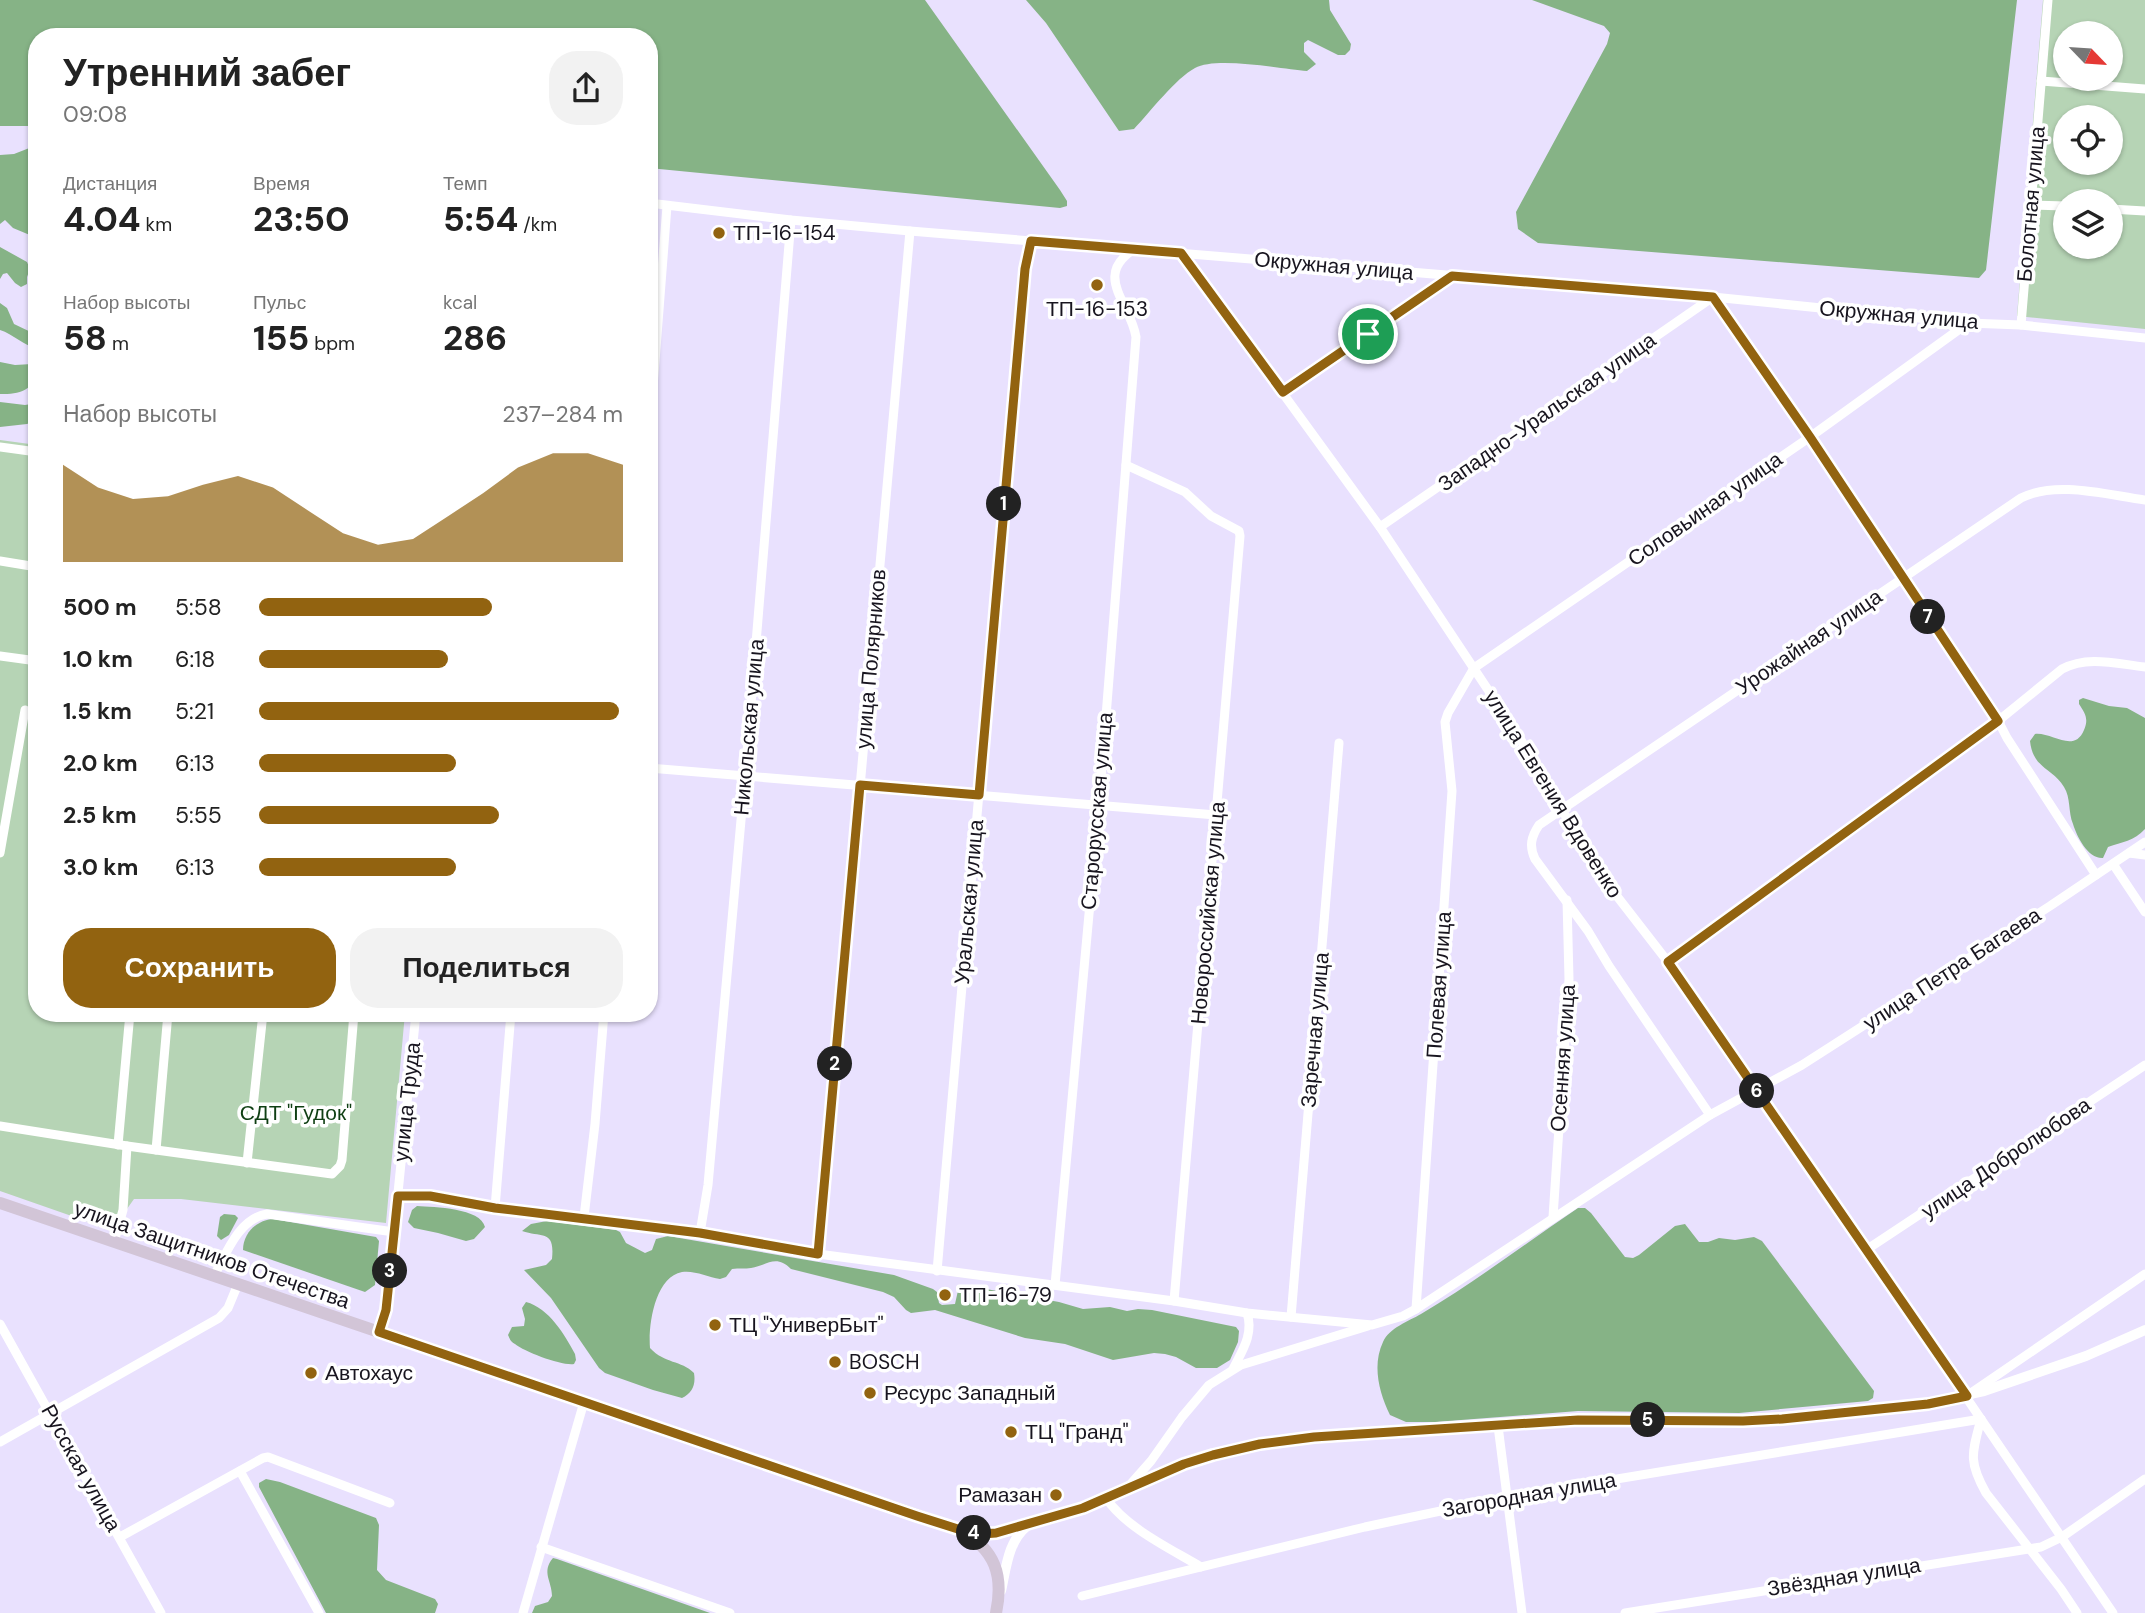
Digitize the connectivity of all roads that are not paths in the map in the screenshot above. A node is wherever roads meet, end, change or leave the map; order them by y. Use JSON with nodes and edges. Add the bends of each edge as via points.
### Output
{"nodes":[{"id":1,"x":2048,"y":0,"type":"edge"},
{"id":2,"x":2041,"y":81,"type":"junction"},
{"id":3,"x":2145,"y":89,"type":"edge"},
{"id":4,"x":658,"y":204,"type":"edge"},
{"id":5,"x":2032,"y":205,"type":"junction"},
{"id":6,"x":667,"y":206,"type":"junction"},
{"id":7,"x":2053,"y":206,"type":"edge"},
{"id":8,"x":2123,"y":210,"type":"edge"},
{"id":9,"x":2145,"y":211,"type":"edge"},
{"id":10,"x":791,"y":220,"type":"junction"},
{"id":11,"x":910,"y":231,"type":"junction"},
{"id":12,"x":1031,"y":241,"type":"junction"},
{"id":13,"x":1136,"y":248,"type":"junction"},
{"id":14,"x":1181,"y":253,"type":"junction"},
{"id":15,"x":1452,"y":276,"type":"junction"},
{"id":16,"x":1713,"y":297,"type":"junction"},
{"id":17,"x":658,"y":322,"type":"edge"},
{"id":18,"x":1968,"y":323,"type":"junction"},
{"id":19,"x":2021,"y":325,"type":"junction"},
{"id":20,"x":2145,"y":338,"type":"edge"},
{"id":21,"x":1283,"y":392,"type":"junction"},
{"id":22,"x":1810,"y":437,"type":"junction"},
{"id":23,"x":0,"y":447,"type":"edge"},
{"id":24,"x":28,"y":451,"type":"edge"},
{"id":25,"x":1126,"y":465,"type":"junction"},
{"id":26,"x":2145,"y":500,"type":"edge"},
{"id":27,"x":1380,"y":527,"type":"junction"},
{"id":28,"x":0,"y":561,"type":"edge"},
{"id":29,"x":28,"y":566,"type":"edge"},
{"id":30,"x":1902,"y":579,"type":"junction"},
{"id":31,"x":0,"y":656,"type":"edge"},
{"id":32,"x":28,"y":660,"type":"edge"},
{"id":33,"x":2145,"y":667,"type":"edge"},
{"id":34,"x":1474,"y":668,"type":"junction"},
{"id":35,"x":25,"y":710,"type":"dead end"},
{"id":36,"x":1998,"y":721,"type":"junction"},
{"id":37,"x":1339,"y":743,"type":"dead end"},
{"id":38,"x":658,"y":769,"type":"edge"},
{"id":39,"x":745,"y":776,"type":"junction"},
{"id":40,"x":860,"y":785,"type":"junction"},
{"id":41,"x":979,"y":795,"type":"junction"},
{"id":42,"x":1099,"y":805,"type":"junction"},
{"id":43,"x":1562,"y":810,"type":"junction"},
{"id":44,"x":1216,"y":816,"type":"junction"},
{"id":45,"x":2145,"y":842,"type":"edge"},
{"id":46,"x":0,"y":853,"type":"edge"},
{"id":47,"x":2129,"y":853,"type":"junction"},
{"id":48,"x":2145,"y":855,"type":"edge"},
{"id":49,"x":2113,"y":864,"type":"junction"},
{"id":50,"x":2096,"y":875,"type":"junction"},
{"id":51,"x":1567,"y":900,"type":"junction"},
{"id":52,"x":2145,"y":912,"type":"edge"},
{"id":53,"x":1668,"y":962,"type":"junction"},
{"id":54,"x":129,"y":1022,"type":"edge"},
{"id":55,"x":167,"y":1022,"type":"edge"},
{"id":56,"x":262,"y":1022,"type":"edge"},
{"id":57,"x":353,"y":1022,"type":"edge"},
{"id":58,"x":415,"y":1022,"type":"edge"},
{"id":59,"x":510,"y":1022,"type":"edge"},
{"id":60,"x":603,"y":1022,"type":"edge"},
{"id":61,"x":2145,"y":1065,"type":"edge"},
{"id":62,"x":1756,"y":1090,"type":"junction"},
{"id":63,"x":1710,"y":1115,"type":"junction"},
{"id":64,"x":0,"y":1126,"type":"edge"},
{"id":65,"x":122,"y":1146,"type":"junction"},
{"id":66,"x":156,"y":1150,"type":"junction"},
{"id":67,"x":247,"y":1163,"type":"junction"},
{"id":68,"x":398,"y":1196,"type":"junction"},
{"id":69,"x":0,"y":1203,"type":"edge"},
{"id":70,"x":495,"y":1208,"type":"junction"},
{"id":71,"x":584,"y":1217,"type":"junction"},
{"id":72,"x":1553,"y":1217,"type":"junction"},
{"id":73,"x":394,"y":1232,"type":"junction"},
{"id":74,"x":700,"y":1233,"type":"junction"},
{"id":75,"x":114,"y":1242,"type":"junction"},
{"id":76,"x":1866,"y":1250,"type":"junction"},
{"id":77,"x":818,"y":1254,"type":"junction"},
{"id":78,"x":937,"y":1271,"type":"junction"},
{"id":79,"x":2145,"y":1274,"type":"edge"},
{"id":80,"x":214,"y":1276,"type":"junction"},
{"id":81,"x":238,"y":1284,"type":"junction"},
{"id":82,"x":1055,"y":1285,"type":"junction"},
{"id":83,"x":1174,"y":1301,"type":"junction"},
{"id":84,"x":1416,"y":1309,"type":"junction"},
{"id":85,"x":1247,"y":1313,"type":"junction"},
{"id":86,"x":1291,"y":1317,"type":"junction"},
{"id":87,"x":0,"y":1324,"type":"edge"},
{"id":88,"x":1372,"y":1325,"type":"junction"},
{"id":89,"x":2145,"y":1330,"type":"edge"},
{"id":90,"x":379,"y":1332,"type":"junction"},
{"id":91,"x":1233,"y":1369,"type":"junction"},
{"id":92,"x":1967,"y":1396,"type":"junction"},
{"id":93,"x":584,"y":1402,"type":"junction"},
{"id":94,"x":51,"y":1415,"type":"junction"},
{"id":95,"x":1981,"y":1419,"type":"junction"},
{"id":96,"x":1498,"y":1426,"type":"junction"},
{"id":97,"x":0,"y":1442,"type":"edge"},
{"id":98,"x":240,"y":1471,"type":"junction"},
{"id":99,"x":2145,"y":1479,"type":"edge"},
{"id":100,"x":1126,"y":1488,"type":"junction"},
{"id":101,"x":1507,"y":1497,"type":"junction"},
{"id":102,"x":1106,"y":1498,"type":"junction"},
{"id":103,"x":390,"y":1503,"type":"dead end"},
{"id":104,"x":1032,"y":1523,"type":"junction"},
{"id":105,"x":961,"y":1530,"type":"junction"},
{"id":106,"x":120,"y":1536,"type":"junction"},
{"id":107,"x":2062,"y":1537,"type":"junction"},
{"id":108,"x":541,"y":1547,"type":"junction"},
{"id":109,"x":2031,"y":1549,"type":"junction"},
{"id":110,"x":1201,"y":1567,"type":"junction"},
{"id":111,"x":1082,"y":1596,"type":"dead end"},
{"id":112,"x":998,"y":1605,"type":"edge"},
{"id":113,"x":161,"y":1613,"type":"edge"},
{"id":114,"x":319,"y":1613,"type":"edge"},
{"id":115,"x":523,"y":1613,"type":"edge"},
{"id":116,"x":730,"y":1613,"type":"edge"},
{"id":117,"x":1522,"y":1613,"type":"edge"},
{"id":118,"x":1625,"y":1613,"type":"edge"},
{"id":119,"x":2077,"y":1613,"type":"edge"},
{"id":120,"x":2113,"y":1613,"type":"edge"}],
"edges":[{"from":1,"to":2,"type":"street","name":"Болотная улица"},
{"from":2,"to":3,"type":"street"},
{"from":2,"to":5,"type":"street","name":"Болотная улица"},
{"from":4,"to":6,"type":"street","name":"Окружная улица"},
{"from":5,"to":7,"type":"street"},
{"from":5,"to":19,"type":"street","name":"Болотная улица"},
{"from":6,"to":10,"type":"street","name":"Окружная улица"},
{"from":6,"to":17,"type":"street"},
{"from":8,"to":9,"type":"street"},
{"from":10,"to":11,"type":"street","name":"Окружная улица"},
{"from":10,"to":39,"type":"street","name":"Никольская улица"},
{"from":11,"to":12,"type":"street","name":"Окружная улица"},
{"from":11,"to":40,"type":"street","name":"улица Полярников"},
{"from":12,"to":13,"type":"street","name":"Окружная улица"},
{"from":12,"to":41,"type":"street","name":"Уральская улица"},
{"from":13,"to":14,"type":"street","name":"Окружная улица"},
{"from":13,"to":25,"type":"street","name":"Старорусская улица","via":[[1115,272],[1136,337]]},
{"from":14,"to":15,"type":"street","name":"Окружная улица"},
{"from":14,"to":21,"type":"street","name":"улица Евгения Вдовенко"},
{"from":15,"to":16,"type":"street","name":"Окружная улица"},
{"from":15,"to":21,"type":"street"},
{"from":16,"to":18,"type":"street","name":"Окружная улица"},
{"from":16,"to":22,"type":"street"},
{"from":16,"to":27,"type":"street","name":"Западно-Уральская улица"},
{"from":18,"to":19,"type":"street","name":"Окружная улица"},
{"from":18,"to":22,"type":"street","name":"Соловьиная улица"},
{"from":19,"to":20,"type":"street","name":"Окружная улица"},
{"from":21,"to":27,"type":"street","name":"улица Евгения Вдовенко"},
{"from":22,"to":30,"type":"street"},
{"from":22,"to":34,"type":"street","name":"Соловьиная улица"},
{"from":23,"to":24,"type":"street"},
{"from":25,"to":42,"type":"street","name":"Старорусская улица"},
{"from":25,"to":44,"type":"street","name":"Новороссийская улица","via":[[1185,492],[1211,516],[1239,531]]},
{"from":26,"to":30,"type":"street","name":"Урожайная улица","via":[[2061,489],[2031,493]]},
{"from":27,"to":34,"type":"street","name":"улица Евгения Вдовенко"},
{"from":28,"to":29,"type":"street"},
{"from":30,"to":36,"type":"street"},
{"from":30,"to":43,"type":"street","name":"Урожайная улица"},
{"from":31,"to":32,"type":"street"},
{"from":33,"to":36,"type":"street","via":[[2096,661],[2073,664]]},
{"from":34,"to":43,"type":"street","name":"улица Евгения Вдовенко"},
{"from":34,"to":84,"type":"street","name":"Полевая улица","via":[[1445,722],[1452,791]]},
{"from":35,"to":46,"type":"street"},
{"from":36,"to":50,"type":"street"},
{"from":36,"to":53,"type":"street"},
{"from":37,"to":86,"type":"street","name":"Заречная улица"},
{"from":38,"to":39,"type":"street"},
{"from":39,"to":40,"type":"street"},
{"from":39,"to":74,"type":"street","name":"Никольская улица"},
{"from":40,"to":41,"type":"street"},
{"from":40,"to":77,"type":"street","name":"улица Полярников"},
{"from":41,"to":42,"type":"street"},
{"from":41,"to":78,"type":"street","name":"Уральская улица"},
{"from":42,"to":44,"type":"street"},
{"from":42,"to":82,"type":"street","name":"Старорусская улица"},
{"from":43,"to":51,"type":"street","name":"Урожайная улица","via":[[1539,825],[1531,850]]},
{"from":43,"to":53,"type":"street","name":"улица Евгения Вдовенко","via":[[1599,873]]},
{"from":44,"to":83,"type":"street","name":"Новороссийская улица"},
{"from":45,"to":47,"type":"street","name":"улица Петра Багаева"},
{"from":47,"to":48,"type":"street"},
{"from":47,"to":49,"type":"street","name":"улица Петра Багаева"},
{"from":49,"to":50,"type":"street","name":"улица Петра Багаева"},
{"from":49,"to":52,"type":"street"},
{"from":50,"to":62,"type":"street","name":"улица Петра Багаева"},
{"from":51,"to":63,"type":"street"},
{"from":51,"to":72,"type":"street","name":"Осенняя улица","via":[[1569,979]]},
{"from":53,"to":62,"type":"street","name":"улица Евгения Вдовенко"},
{"from":54,"to":65,"type":"street"},
{"from":55,"to":66,"type":"street"},
{"from":56,"to":67,"type":"street"},
{"from":57,"to":67,"type":"street","via":[[342,1160],[337,1170],[327,1174]]},
{"from":58,"to":68,"type":"street","name":"улица Труда"},
{"from":59,"to":70,"type":"street"},
{"from":60,"to":71,"type":"street"},
{"from":61,"to":76,"type":"street","name":"улица Добролюбова"},
{"from":62,"to":63,"type":"street","name":"улица Петра Багаева"},
{"from":62,"to":76,"type":"street","name":"улица Евгения Вдовенко"},
{"from":63,"to":72,"type":"street","name":"улица Петра Багаева"},
{"from":64,"to":65,"type":"street"},
{"from":65,"to":66,"type":"street"},
{"from":65,"to":75,"type":"street","via":[[123,1210]]},
{"from":66,"to":67,"type":"street"},
{"from":68,"to":70,"type":"street","via":[[430,1196]]},
{"from":68,"to":73,"type":"street","name":"улица Труда"},
{"from":69,"to":75,"type":"main road","name":"улица Защитников Отечества"},
{"from":70,"to":71,"type":"street"},
{"from":71,"to":74,"type":"street"},
{"from":72,"to":84,"type":"street","name":"улица Петра Багаева"},
{"from":73,"to":80,"type":"street","via":[[258,1215],[239,1234]]},
{"from":73,"to":90,"type":"street","name":"улица Труда","via":[[386,1310]]},
{"from":74,"to":77,"type":"street"},
{"from":75,"to":80,"type":"main road","name":"улица Защитников Отечества"},
{"from":76,"to":92,"type":"street","name":"улица Евгения Вдовенко"},
{"from":77,"to":78,"type":"street"},
{"from":78,"to":82,"type":"street"},
{"from":79,"to":92,"type":"street"},
{"from":80,"to":81,"type":"main road","name":"улица Защитников Отечества"},
{"from":81,"to":90,"type":"main road","name":"улица Защитников Отечества"},
{"from":81,"to":94,"type":"street","via":[[219,1318]]},
{"from":82,"to":83,"type":"street"},
{"from":83,"to":85,"type":"street"},
{"from":84,"to":88,"type":"street","name":"улица Петра Багаева"},
{"from":85,"to":86,"type":"street"},
{"from":85,"to":91,"type":"street","via":[[1246,1344]]},
{"from":86,"to":88,"type":"street"},
{"from":87,"to":94,"type":"street","name":"Русская улица"},
{"from":88,"to":91,"type":"street","name":"улица Петра Багаева"},
{"from":89,"to":92,"type":"street","via":[[2085,1356]]},
{"from":90,"to":93,"type":"main road","name":"улица Защитников Отечества"},
{"from":91,"to":100,"type":"street","via":[[1209,1385]]},
{"from":92,"to":95,"type":"street","name":"улица Евгения Вдовенко"},
{"from":92,"to":96,"type":"street","via":[[1769,1420],[1578,1420]]},
{"from":93,"to":105,"type":"main road","name":"улица Защитников Отечества"},
{"from":93,"to":108,"type":"street"},
{"from":94,"to":97,"type":"street"},
{"from":94,"to":106,"type":"street","name":"Русская улица"},
{"from":95,"to":101,"type":"street","name":"Загородная улица"},
{"from":95,"to":107,"type":"street","name":"улица Евгения Вдовенко"},
{"from":95,"to":109,"type":"street","via":[[1974,1446],[1977,1477]]},
{"from":96,"to":100,"type":"street","via":[[1260,1444],[1184,1464]]},
{"from":96,"to":101,"type":"street"},
{"from":98,"to":103,"type":"street","via":[[263,1458],[274,1459]]},
{"from":98,"to":106,"type":"street"},
{"from":98,"to":114,"type":"street"},
{"from":99,"to":107,"type":"street","name":"Звёздная улица"},
{"from":100,"to":102,"type":"street"},
{"from":101,"to":110,"type":"street","name":"Загородная улица"},
{"from":101,"to":117,"type":"street"},
{"from":102,"to":104,"type":"street"},
{"from":102,"to":110,"type":"street","via":[[1131,1524]]},
{"from":104,"to":105,"type":"street","via":[[996,1533]]},
{"from":104,"to":112,"type":"street","via":[[1014,1541]]},
{"from":105,"to":112,"type":"main road","name":"улица Защитников Отечества","via":[[990,1555],[999,1576]]},
{"from":106,"to":113,"type":"street","name":"Русская улица"},
{"from":107,"to":109,"type":"street","name":"Звёздная улица"},
{"from":107,"to":120,"type":"street","name":"улица Евгения Вдовенко"},
{"from":108,"to":115,"type":"street"},
{"from":108,"to":116,"type":"street"},
{"from":109,"to":118,"type":"street","name":"Звёздная улица"},
{"from":109,"to":119,"type":"street"},
{"from":110,"to":111,"type":"street","name":"Загородная улица"}]}
